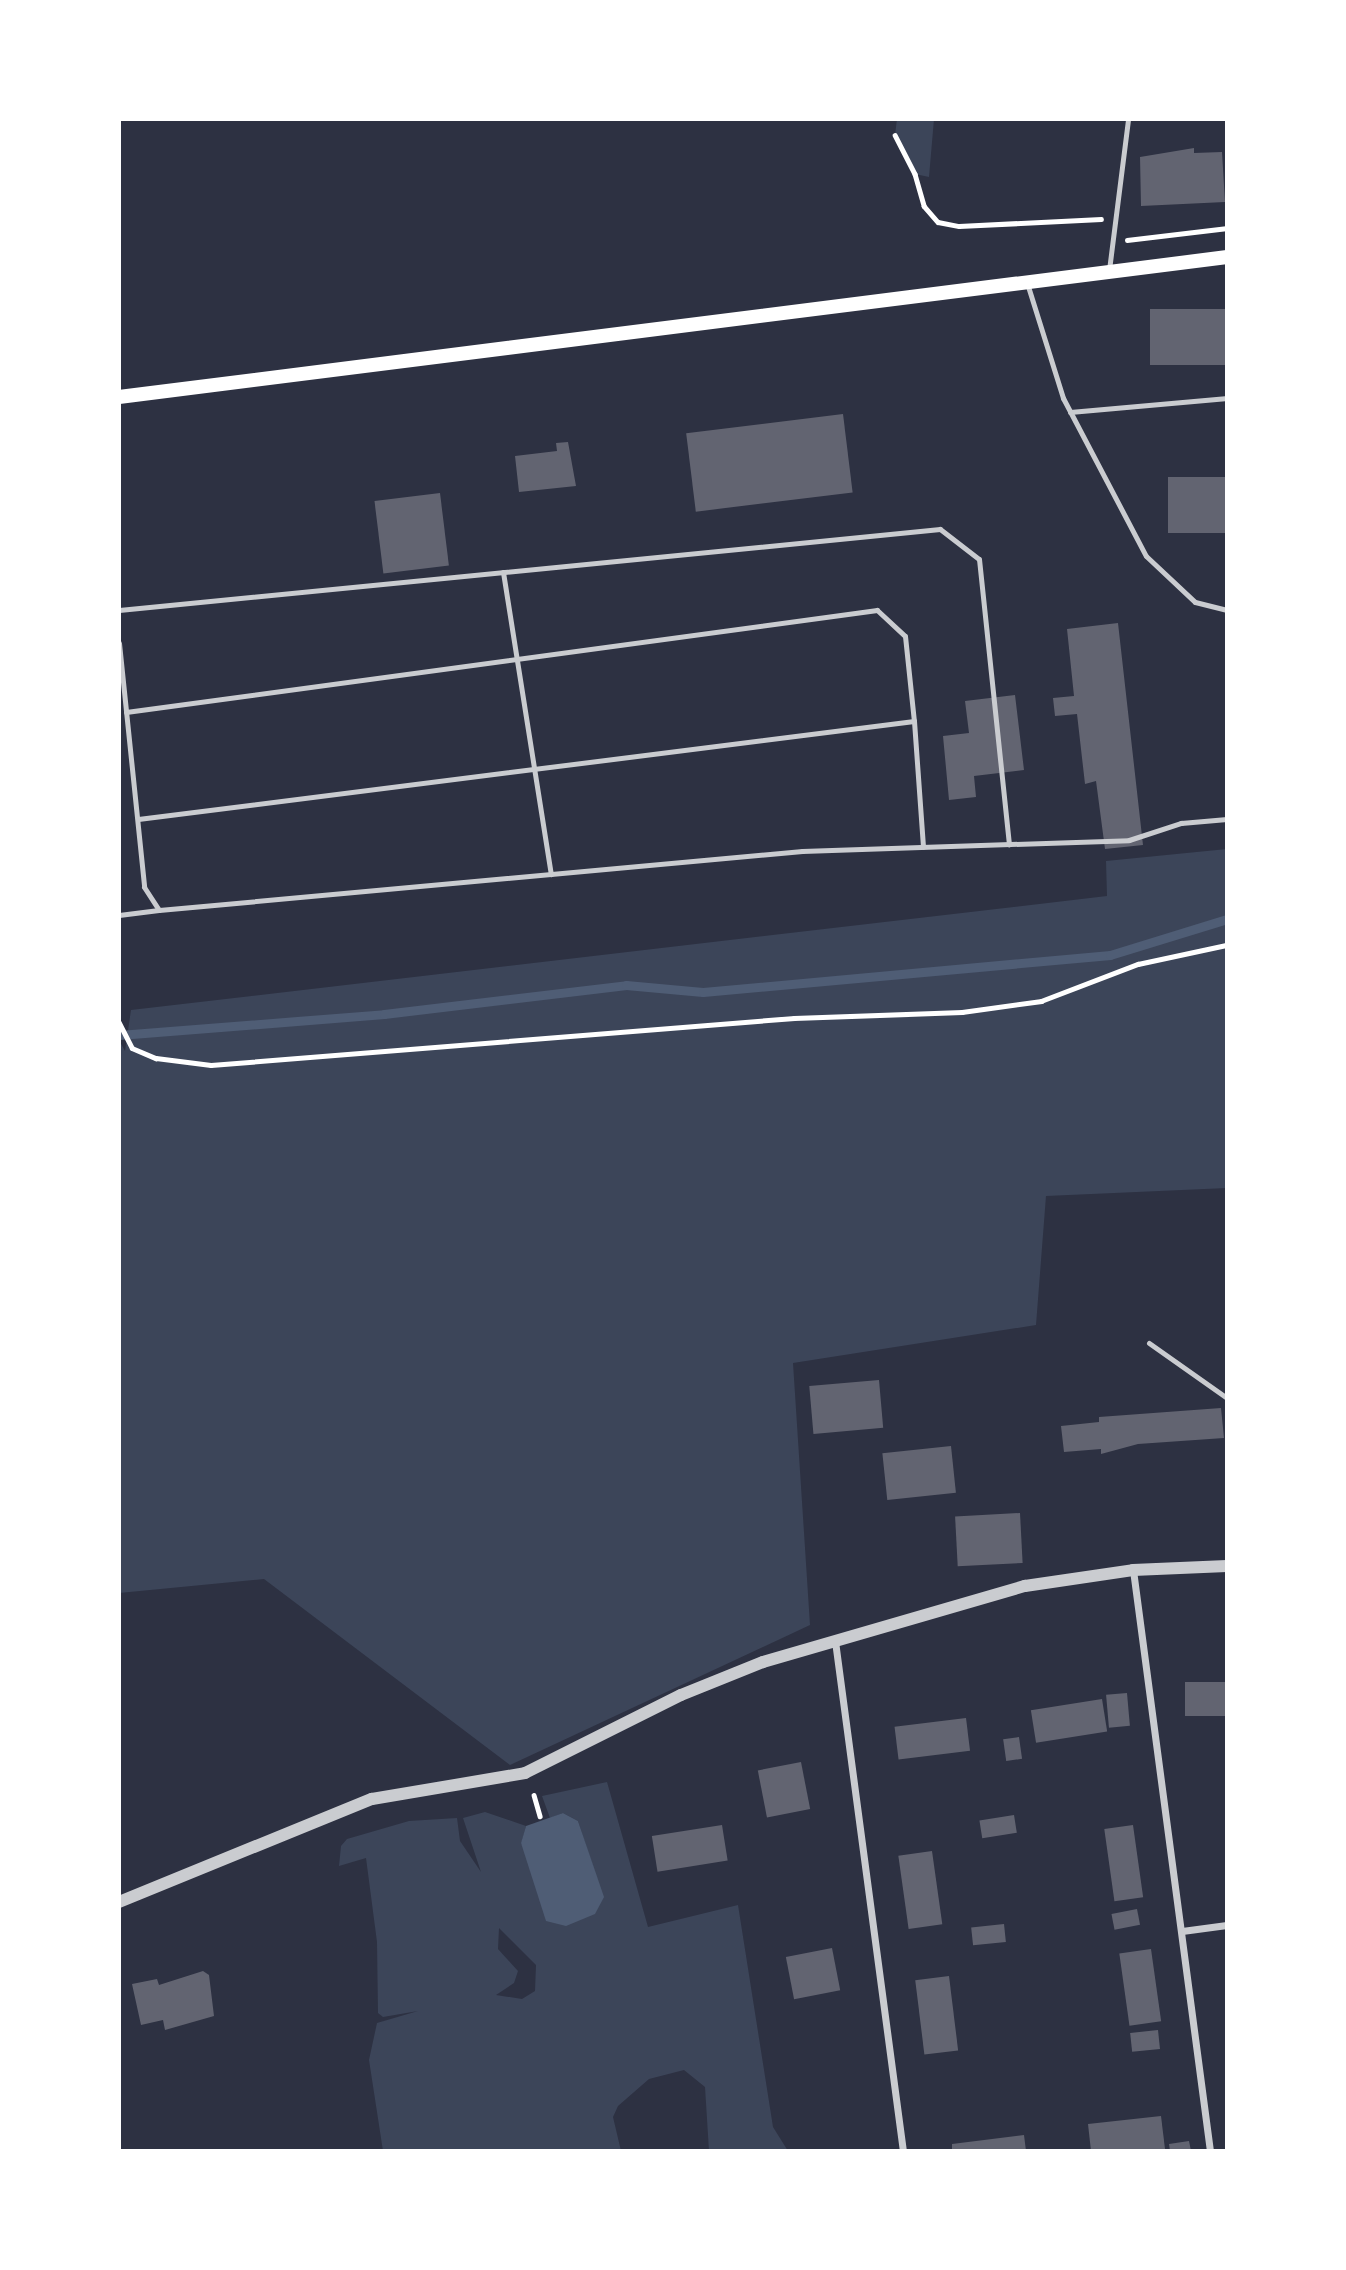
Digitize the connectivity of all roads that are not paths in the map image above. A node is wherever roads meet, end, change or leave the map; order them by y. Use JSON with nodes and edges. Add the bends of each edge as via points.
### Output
{"nodes":[{"id":1,"x":1128,"y":119,"type":"edge"},
{"id":2,"x":1227,"y":257,"type":"edge"},
{"id":3,"x":1109,"y":270,"type":"junction"},
{"id":4,"x":1026,"y":280,"type":"junction"},
{"id":5,"x":119,"y":397,"type":"edge"},
{"id":6,"x":1227,"y":398,"type":"edge"},
{"id":7,"x":1070,"y":412,"type":"junction"},
{"id":8,"x":503,"y":572,"type":"junction"},
{"id":9,"x":119,"y":610,"type":"edge"},
{"id":10,"x":1227,"y":610,"type":"edge"},
{"id":11,"x":119,"y":643,"type":"edge"},
{"id":12,"x":513,"y":659,"type":"junction"},
{"id":13,"x":126,"y":712,"type":"junction"},
{"id":14,"x":914,"y":721,"type":"junction"},
{"id":15,"x":533,"y":769,"type":"junction"},
{"id":16,"x":138,"y":819,"type":"junction"},
{"id":17,"x":1227,"y":819,"type":"edge"},
{"id":18,"x":1009,"y":844,"type":"junction"},
{"id":19,"x":923,"y":847,"type":"junction"},
{"id":20,"x":551,"y":874,"type":"junction"},
{"id":21,"x":159,"y":910,"type":"junction"},
{"id":22,"x":119,"y":915,"type":"edge"},
{"id":23,"x":1149,"y":1343,"type":"dead end"},
{"id":24,"x":1227,"y":1398,"type":"edge"},
{"id":25,"x":1227,"y":1566,"type":"edge"},
{"id":26,"x":1133,"y":1570,"type":"junction"},
{"id":27,"x":835,"y":1640,"type":"junction"},
{"id":28,"x":119,"y":1902,"type":"edge"},
{"id":29,"x":1227,"y":1925,"type":"edge"},
{"id":30,"x":1182,"y":1931,"type":"junction"},
{"id":31,"x":904,"y":2151,"type":"edge"},
{"id":32,"x":1210,"y":2151,"type":"edge"}],
"edges":[{"from":1,"to":3,"type":"lane"},
{"from":2,"to":3,"type":"main road"},
{"from":3,"to":4,"type":"main road"},
{"from":4,"to":5,"type":"main road"},
{"from":4,"to":7,"type":"lane"},
{"from":6,"to":7,"type":"lane"},
{"from":7,"to":10,"type":"lane","via":[[1146,556],[1195,602]]},
{"from":8,"to":9,"type":"lane"},
{"from":8,"to":12,"type":"lane"},
{"from":8,"to":18,"type":"lane","via":[[940,529],[979,559]]},
{"from":11,"to":13,"type":"lane"},
{"from":12,"to":13,"type":"lane"},
{"from":12,"to":14,"type":"lane","via":[[877,610],[905,636]]},
{"from":12,"to":15,"type":"lane"},
{"from":13,"to":16,"type":"lane"},
{"from":14,"to":15,"type":"lane"},
{"from":14,"to":19,"type":"lane"},
{"from":15,"to":16,"type":"lane"},
{"from":15,"to":20,"type":"lane"},
{"from":16,"to":21,"type":"lane","via":[[145,887]]},
{"from":17,"to":18,"type":"lane","via":[[1181,823],[1129,840]]},
{"from":18,"to":19,"type":"lane"},
{"from":19,"to":20,"type":"lane","via":[[802,851]]},
{"from":20,"to":21,"type":"lane"},
{"from":21,"to":22,"type":"lane"},
{"from":23,"to":24,"type":"lane"},
{"from":25,"to":26,"type":"street"},
{"from":26,"to":27,"type":"street","via":[[1025,1586]]},
{"from":26,"to":30,"type":"street"},
{"from":27,"to":28,"type":"street","via":[[681,1695],[525,1773],[372,1799]]},
{"from":27,"to":31,"type":"street"},
{"from":29,"to":30,"type":"street"},
{"from":30,"to":32,"type":"street"}]}
